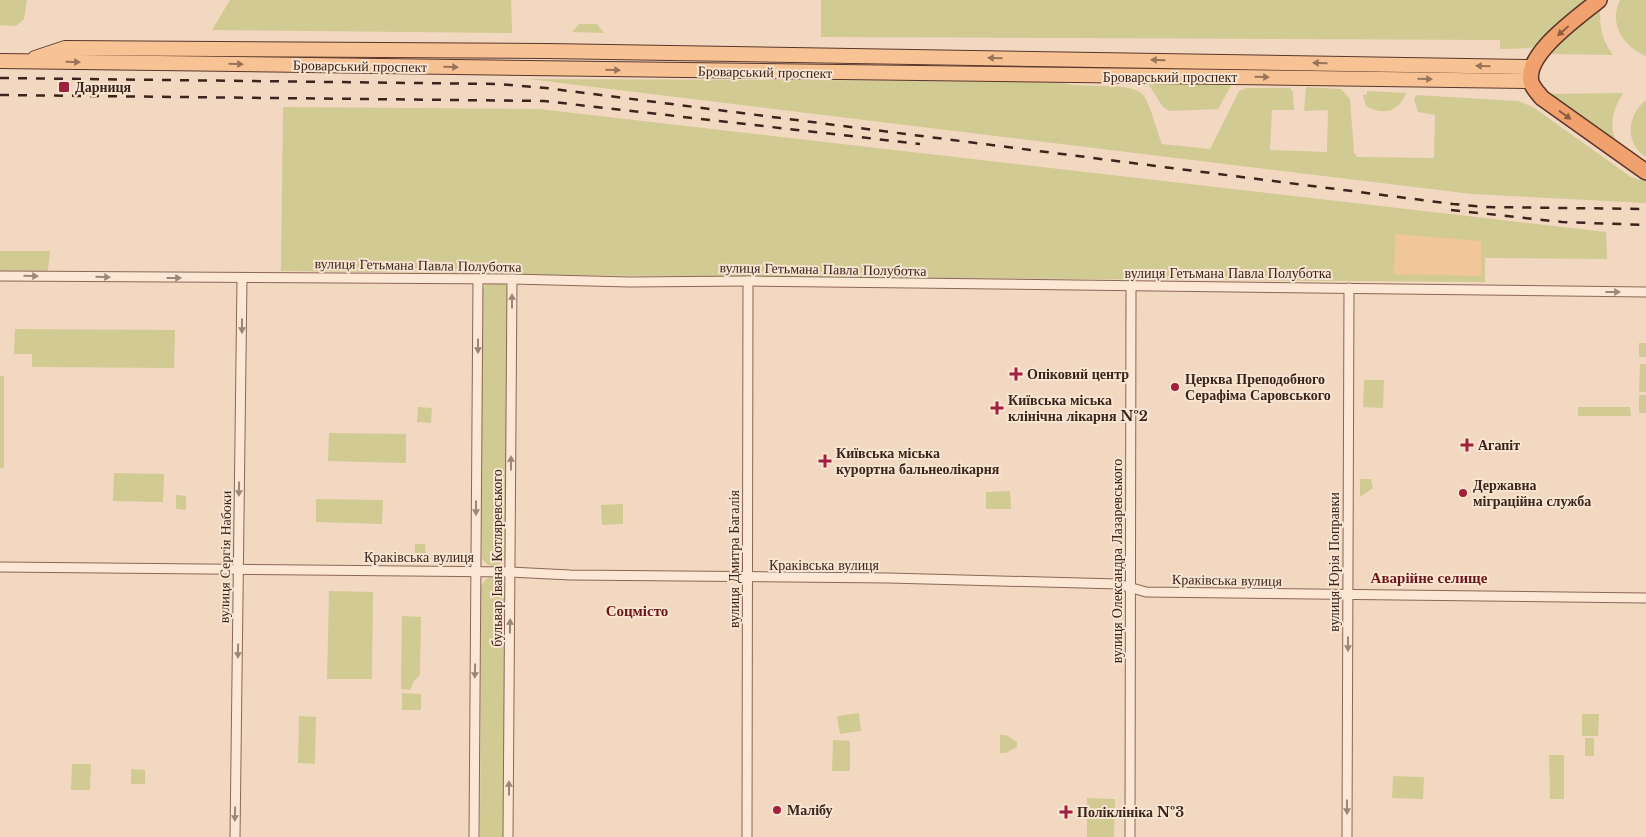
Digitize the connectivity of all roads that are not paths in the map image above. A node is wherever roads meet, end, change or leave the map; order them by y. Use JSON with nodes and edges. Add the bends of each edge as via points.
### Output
{"nodes":[{"id":1,"x":1599,"y":0,"type":"edge"},
{"id":2,"x":0,"y":61,"type":"edge"},
{"id":3,"x":24,"y":61,"type":"junction"},
{"id":4,"x":1531,"y":74,"type":"junction"},
{"id":5,"x":1646,"y":172,"type":"edge"},
{"id":6,"x":0,"y":276,"type":"edge"},
{"id":7,"x":242,"y":278,"type":"junction"},
{"id":8,"x":512,"y":279,"type":"junction"},
{"id":9,"x":478,"y":280,"type":"junction"},
{"id":10,"x":748,"y":281,"type":"junction"},
{"id":11,"x":1131,"y":286,"type":"junction"},
{"id":12,"x":1349,"y":288,"type":"junction"},
{"id":13,"x":1646,"y":292,"type":"edge"},
{"id":14,"x":0,"y":567,"type":"edge"},
{"id":15,"x":239,"y":569,"type":"junction"},
{"id":16,"x":476,"y":571,"type":"junction"},
{"id":17,"x":510,"y":572,"type":"junction"},
{"id":18,"x":747,"y":578,"type":"junction"},
{"id":19,"x":1130,"y":589,"type":"junction"},
{"id":20,"x":1348,"y":595,"type":"junction"},
{"id":21,"x":1646,"y":598,"type":"edge"},
{"id":22,"x":235,"y":837,"type":"edge"},
{"id":23,"x":474,"y":837,"type":"edge"},
{"id":24,"x":508,"y":837,"type":"edge"},
{"id":25,"x":747,"y":837,"type":"edge"},
{"id":26,"x":1130,"y":837,"type":"edge"},
{"id":27,"x":1347,"y":837,"type":"edge"}],
"edges":[{"from":1,"to":4,"type":"highway","one_way":true,"via":[[1544,47]]},
{"from":2,"to":3,"type":"main road","name":"Броварський проспект"},
{"from":3,"to":4,"type":"main road","name":"Броварський проспект","one_way":true},
{"from":4,"to":3,"type":"main road","name":"Броварський проспект","one_way":true,"via":[[626,52],[65,48]]},
{"from":4,"to":5,"type":"highway","one_way":true,"via":[[1542,98]]},
{"from":6,"to":7,"type":"street","name":"вулиця Гетьмана Павла Полуботка","one_way":true},
{"from":7,"to":9,"type":"street","name":"вулиця Гетьмана Павла Полуботка"},
{"from":7,"to":15,"type":"street","name":"вулиця Сергія Набоки","one_way":true},
{"from":8,"to":9,"type":"street","name":"вулиця Гетьмана Павла Полуботка"},
{"from":8,"to":10,"type":"street","name":"вулиця Гетьмана Павла Полуботка"},
{"from":17,"to":8,"type":"street","name":"бульвар Івана Котляревського","one_way":true},
{"from":9,"to":16,"type":"street","name":"бульвар Івана Котляревського","one_way":true},
{"from":10,"to":11,"type":"street","name":"вулиця Гетьмана Павла Полуботка"},
{"from":10,"to":18,"type":"street","name":"вулиця Дмитра Багалія"},
{"from":11,"to":12,"type":"street","name":"вулиця Гетьмана Павла Полуботка"},
{"from":11,"to":19,"type":"street","name":"вулиця Олександра Лазаревського"},
{"from":12,"to":13,"type":"street","name":"вулиця Гетьмана Павла Полуботка","one_way":true},
{"from":12,"to":20,"type":"street","name":"вулиця Юрія Поправки"},
{"from":14,"to":15,"type":"street","name":"Краківська вулиця"},
{"from":15,"to":16,"type":"street","name":"Краківська вулиця"},
{"from":15,"to":22,"type":"street","name":"вулиця Сергія Набоки","one_way":true},
{"from":16,"to":17,"type":"street","name":"Краківська вулиця"},
{"from":16,"to":23,"type":"street","name":"бульвар Івана Котляревського","one_way":true},
{"from":17,"to":18,"type":"street","name":"Краківська вулиця"},
{"from":24,"to":17,"type":"street","name":"бульвар Івана Котляревського","one_way":true},
{"from":18,"to":19,"type":"street","name":"Краківська вулиця","via":[[1118,584]]},
{"from":18,"to":25,"type":"street","name":"вулиця Дмитра Багалія"},
{"from":19,"to":20,"type":"street","name":"Краківська вулиця","via":[[1146,592]]},
{"from":19,"to":26,"type":"street","name":"вулиця Олександра Лазаревського"},
{"from":20,"to":21,"type":"street","name":"Краківська вулиця"},
{"from":20,"to":27,"type":"street","name":"вулиця Юрія Поправки","one_way":true}]}
